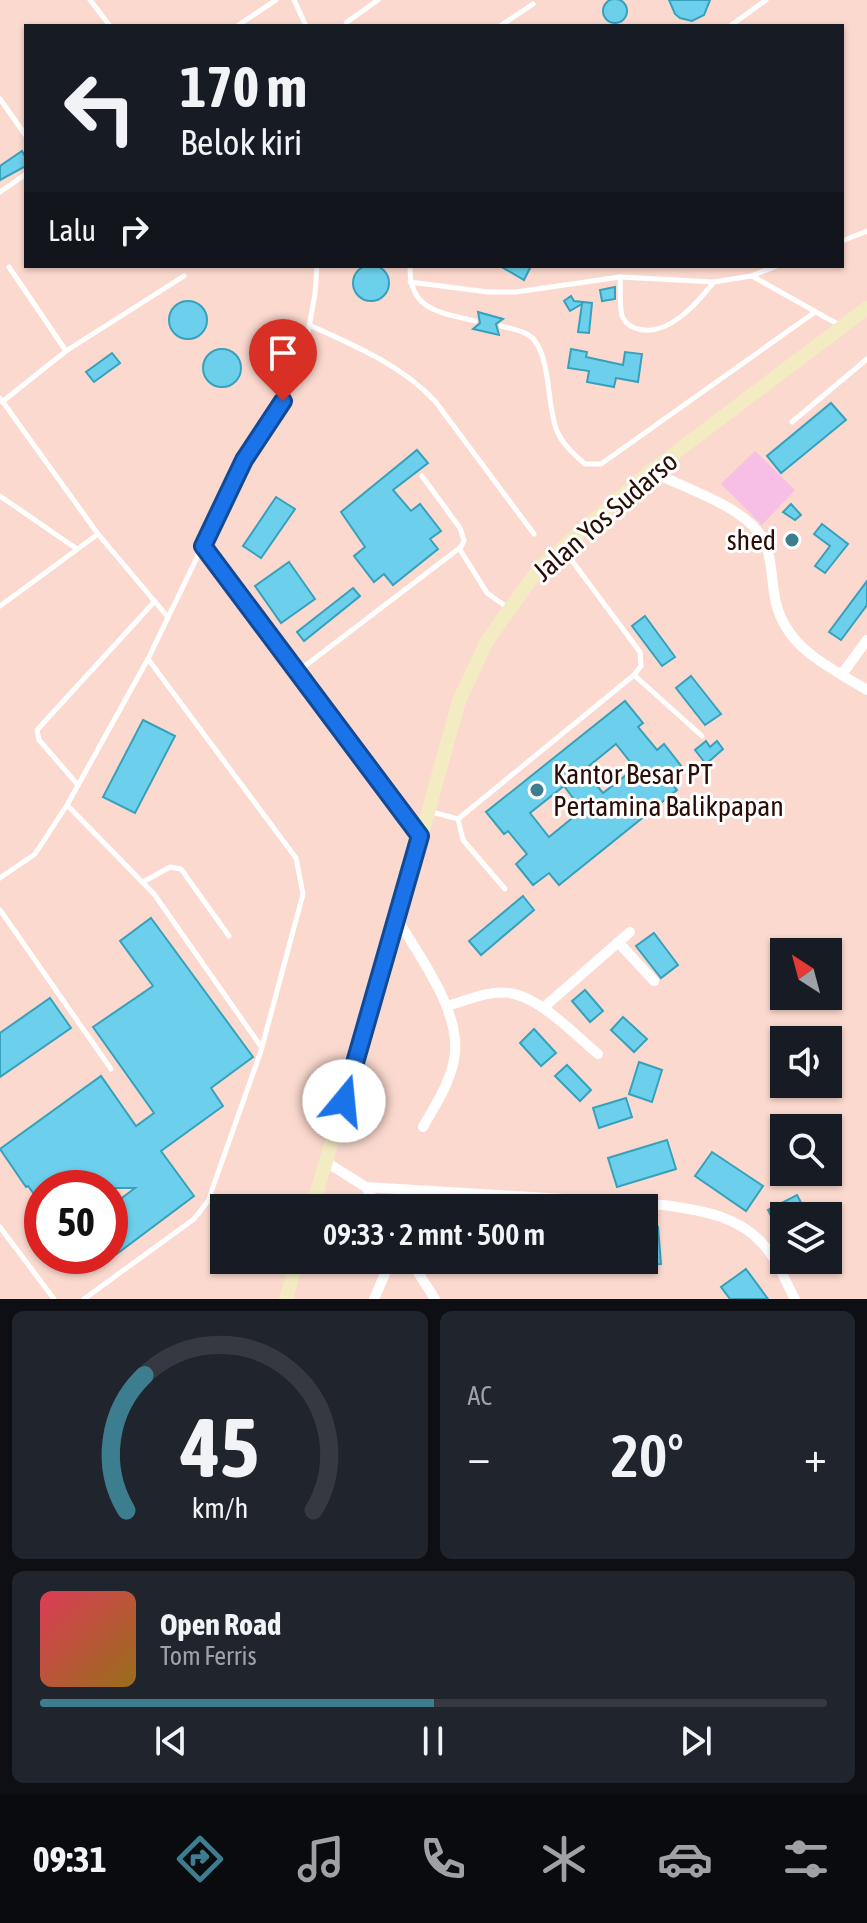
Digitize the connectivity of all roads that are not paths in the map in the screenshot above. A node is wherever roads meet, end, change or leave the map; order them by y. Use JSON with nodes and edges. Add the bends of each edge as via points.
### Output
{"nodes":[{"id":1,"x":90,"y":0,"type":"edge"},
{"id":2,"x":276,"y":0,"type":"edge"},
{"id":3,"x":294,"y":0,"type":"edge"},
{"id":4,"x":378,"y":0,"type":"edge"},
{"id":5,"x":766,"y":0,"type":"edge"},
{"id":6,"x":533,"y":4,"type":"dead end"},
{"id":7,"x":108,"y":24,"type":"edge"},
{"id":8,"x":240,"y":24,"type":"edge"},
{"id":9,"x":305,"y":24,"type":"edge"},
{"id":10,"x":346,"y":24,"type":"edge"},
{"id":11,"x":503,"y":24,"type":"edge"},
{"id":12,"x":733,"y":24,"type":"edge"},
{"id":13,"x":0,"y":99,"type":"edge"},
{"id":14,"x":24,"y":133,"type":"edge"},
{"id":15,"x":24,"y":175,"type":"edge"},
{"id":16,"x":0,"y":192,"type":"edge"},
{"id":17,"x":867,"y":231,"type":"edge"},
{"id":18,"x":844,"y":240,"type":"edge"},
{"id":19,"x":9,"y":267,"type":"dead end"},
{"id":20,"x":317,"y":268,"type":"edge"},
{"id":21,"x":410,"y":268,"type":"edge"},
{"id":22,"x":772,"y":268,"type":"edge"},
{"id":23,"x":184,"y":276,"type":"dead end"},
{"id":24,"x":751,"y":276,"type":"junction"},
{"id":25,"x":620,"y":277,"type":"junction"},
{"id":26,"x":410,"y":282,"type":"junction"},
{"id":27,"x":714,"y":282,"type":"junction"},
{"id":28,"x":867,"y":308,"type":"edge"},
{"id":29,"x":815,"y":312,"type":"junction"},
{"id":30,"x":475,"y":321,"type":"dead end"},
{"id":31,"x":309,"y":325,"type":"junction"},
{"id":32,"x":501,"y":326,"type":"dead end"},
{"id":33,"x":842,"y":327,"type":"junction"},
{"id":34,"x":66,"y":351,"type":"junction"},
{"id":35,"x":867,"y":359,"type":"edge"},
{"id":36,"x":1,"y":400,"type":"edge"},
{"id":37,"x":792,"y":422,"type":"dead end"},
{"id":38,"x":651,"y":471,"type":"junction"},
{"id":39,"x":422,"y":476,"type":"dead end"},
{"id":40,"x":0,"y":496,"type":"edge"},
{"id":41,"x":98,"y":534,"type":"junction"},
{"id":42,"x":534,"y":534,"type":"dead end"},
{"id":43,"x":203,"y":546,"type":"junction"},
{"id":44,"x":459,"y":548,"type":"junction"},
{"id":45,"x":77,"y":549,"type":"junction"},
{"id":46,"x":563,"y":549,"type":"junction"},
{"id":47,"x":155,"y":601,"type":"junction"},
{"id":48,"x":0,"y":606,"type":"edge"},
{"id":49,"x":509,"y":608,"type":"junction"},
{"id":50,"x":167,"y":616,"type":"junction"},
{"id":51,"x":867,"y":640,"type":"edge"},
{"id":52,"x":148,"y":659,"type":"junction"},
{"id":53,"x":297,"y":672,"type":"junction"},
{"id":54,"x":842,"y":674,"type":"junction"},
{"id":55,"x":634,"y":675,"type":"junction"},
{"id":56,"x":867,"y":690,"type":"edge"},
{"id":57,"x":702,"y":736,"type":"dead end"},
{"id":58,"x":78,"y":785,"type":"junction"},
{"id":59,"x":67,"y":805,"type":"junction"},
{"id":60,"x":428,"y":811,"type":"junction"},
{"id":61,"x":458,"y":819,"type":"junction"},
{"id":62,"x":420,"y":836,"type":"junction"},
{"id":63,"x":0,"y":878,"type":"edge"},
{"id":64,"x":143,"y":882,"type":"junction"},
{"id":65,"x":505,"y":889,"type":"dead end"},
{"id":66,"x":0,"y":910,"type":"edge"},
{"id":67,"x":398,"y":920,"type":"junction"},
{"id":68,"x":630,"y":932,"type":"dead end"},
{"id":69,"x":229,"y":936,"type":"dead end"},
{"id":70,"x":618,"y":942,"type":"junction"},
{"id":71,"x":654,"y":981,"type":"dead end"},
{"id":72,"x":447,"y":1006,"type":"junction"},
{"id":73,"x":543,"y":1008,"type":"junction"},
{"id":74,"x":262,"y":1048,"type":"junction"},
{"id":75,"x":598,"y":1054,"type":"dead end"},
{"id":76,"x":111,"y":1069,"type":"dead end"},
{"id":77,"x":423,"y":1127,"type":"dead end"},
{"id":78,"x":326,"y":1162,"type":"junction"},
{"id":79,"x":366,"y":1187,"type":"junction"},
{"id":80,"x":316,"y":1194,"type":"edge"},
{"id":81,"x":370,"y":1194,"type":"edge"},
{"id":82,"x":0,"y":1227,"type":"edge"},
{"id":83,"x":293,"y":1274,"type":"edge"},
{"id":84,"x":385,"y":1274,"type":"edge"},
{"id":85,"x":419,"y":1274,"type":"edge"},
{"id":86,"x":54,"y":1299,"type":"edge"},
{"id":87,"x":84,"y":1299,"type":"edge"},
{"id":88,"x":286,"y":1299,"type":"edge"},
{"id":89,"x":374,"y":1299,"type":"edge"},
{"id":90,"x":435,"y":1299,"type":"edge"},
{"id":91,"x":795,"y":1299,"type":"edge"}],
"edges":[{"from":1,"to":7,"type":"lane"},
{"from":2,"to":8,"type":"lane"},
{"from":3,"to":9,"type":"lane"},
{"from":4,"to":10,"type":"lane"},
{"from":5,"to":12,"type":"lane"},
{"from":6,"to":11,"type":"lane"},
{"from":13,"to":14,"type":"lane"},
{"from":15,"to":16,"type":"lane"},
{"from":17,"to":18,"type":"lane"},
{"from":19,"to":34,"type":"lane"},
{"from":20,"to":31,"type":"lane"},
{"from":21,"to":26,"type":"lane"},
{"from":22,"to":24,"type":"lane"},
{"from":23,"to":34,"type":"lane"},
{"from":24,"to":27,"type":"lane"},
{"from":24,"to":29,"type":"lane"},
{"from":25,"to":26,"type":"lane","via":[[516,292]]},
{"from":25,"to":27,"type":"lane"},
{"from":25,"to":27,"type":"lane","via":[[623,316],[629,326],[642,331],[679,318]]},
{"from":26,"to":30,"type":"lane","via":[[418,299],[433,310]]},
{"from":28,"to":33,"type":"main road","name":"Jalan Yos Sudarso"},
{"from":29,"to":32,"type":"lane","via":[[601,464],[585,464],[557,431],[534,340]]},
{"from":29,"to":33,"type":"lane"},
{"from":31,"to":42,"type":"lane","via":[[420,386]]},
{"from":31,"to":43,"type":"lane","via":[[296,380],[244,460]]},
{"from":33,"to":38,"type":"main road","name":"Jalan Yos Sudarso"},
{"from":34,"to":36,"type":"lane"},
{"from":35,"to":37,"type":"lane"},
{"from":36,"to":41,"type":"lane"},
{"from":38,"to":46,"type":"main road","name":"Jalan Yos Sudarso"},
{"from":38,"to":54,"type":"street","via":[[755,527],[766,545],[785,625],[801,648]]},
{"from":39,"to":44,"type":"lane","via":[[460,528],[464,541]]},
{"from":40,"to":45,"type":"lane"},
{"from":41,"to":45,"type":"lane"},
{"from":41,"to":47,"type":"lane"},
{"from":43,"to":50,"type":"lane"},
{"from":43,"to":53,"type":"lane"},
{"from":44,"to":49,"type":"lane","via":[[489,596]]},
{"from":44,"to":53,"type":"lane"},
{"from":45,"to":48,"type":"lane"},
{"from":46,"to":49,"type":"main road","name":"Jalan Yos Sudarso","via":[[540,567]]},
{"from":46,"to":55,"type":"lane","via":[[640,652],[641,666]]},
{"from":47,"to":50,"type":"lane"},
{"from":47,"to":58,"type":"lane","via":[[37,730],[39,740]]},
{"from":49,"to":60,"type":"main road","name":"Jalan Yos Sudarso","via":[[459,701]]},
{"from":50,"to":52,"type":"lane"},
{"from":51,"to":54,"type":"street"},
{"from":52,"to":58,"type":"lane"},
{"from":52,"to":74,"type":"lane","via":[[296,858],[303,894]]},
{"from":53,"to":62,"type":"lane"},
{"from":54,"to":56,"type":"street"},
{"from":55,"to":57,"type":"lane"},
{"from":55,"to":61,"type":"lane"},
{"from":58,"to":59,"type":"lane"},
{"from":59,"to":63,"type":"lane","via":[[35,854]]},
{"from":59,"to":64,"type":"lane"},
{"from":60,"to":61,"type":"lane"},
{"from":60,"to":62,"type":"main road","name":"Jalan Yos Sudarso"},
{"from":61,"to":65,"type":"lane","via":[[463,840]]},
{"from":62,"to":67,"type":"main road","name":"Jalan Yos Sudarso"},
{"from":64,"to":69,"type":"lane","via":[[170,867],[181,869]]},
{"from":64,"to":74,"type":"lane"},
{"from":66,"to":76,"type":"lane"},
{"from":67,"to":72,"type":"street"},
{"from":67,"to":78,"type":"main road","name":"Jalan Yos Sudarso"},
{"from":68,"to":70,"type":"street"},
{"from":70,"to":71,"type":"street"},
{"from":70,"to":73,"type":"street"},
{"from":72,"to":73,"type":"street","via":[[490,993],[511,993]]},
{"from":72,"to":77,"type":"street","via":[[455,1051]]},
{"from":73,"to":75,"type":"street"},
{"from":74,"to":87,"type":"lane","via":[[208,1201],[194,1219]]},
{"from":78,"to":79,"type":"street"},
{"from":78,"to":80,"type":"main road","name":"Jalan Yos Sudarso"},
{"from":79,"to":81,"type":"street"},
{"from":79,"to":91,"type":"street","via":[[708,1211],[763,1243]]},
{"from":82,"to":86,"type":"lane"},
{"from":83,"to":88,"type":"main road"},
{"from":84,"to":89,"type":"street"},
{"from":85,"to":90,"type":"street"}]}
